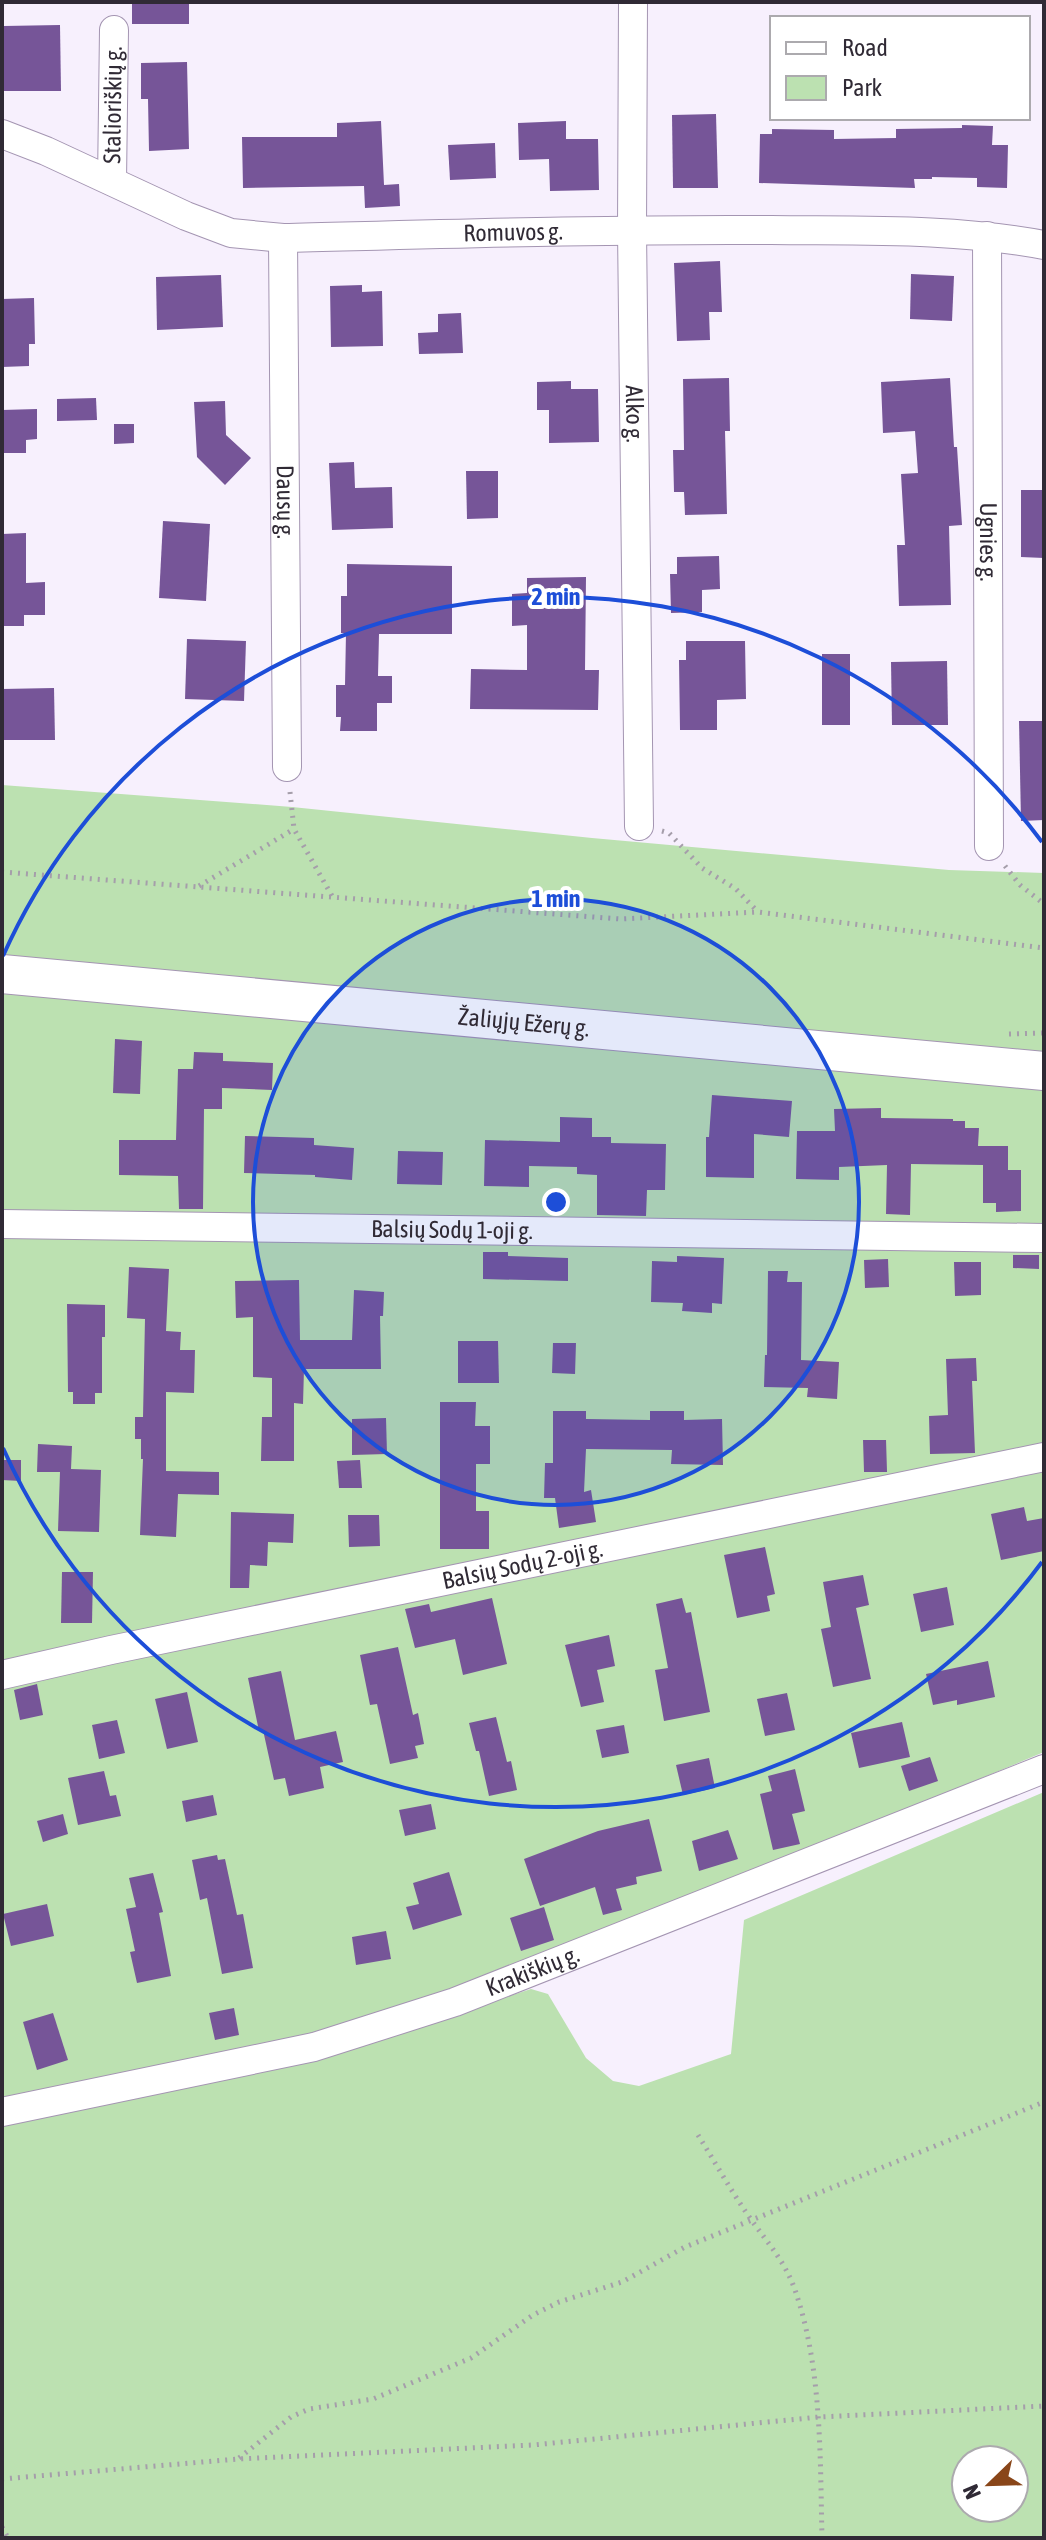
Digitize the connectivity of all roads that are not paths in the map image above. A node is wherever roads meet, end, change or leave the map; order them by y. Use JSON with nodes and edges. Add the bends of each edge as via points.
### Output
{"nodes":[{"id":1,"x":633,"y":2,"type":"edge"},
{"id":2,"x":114,"y":30,"type":"dead end"},
{"id":3,"x":2,"y":134,"type":"edge"},
{"id":4,"x":112,"y":181,"type":"junction"},
{"id":5,"x":632,"y":230,"type":"junction"},
{"id":6,"x":987,"y":236,"type":"junction"},
{"id":7,"x":283,"y":238,"type":"junction"},
{"id":8,"x":1044,"y":245,"type":"edge"},
{"id":9,"x":287,"y":767,"type":"road end"},
{"id":10,"x":639,"y":826,"type":"road end"},
{"id":11,"x":989,"y":846,"type":"road end"},
{"id":12,"x":2,"y":974,"type":"edge"},
{"id":13,"x":1044,"y":1071,"type":"edge"},
{"id":14,"x":2,"y":1224,"type":"edge"},
{"id":15,"x":1044,"y":1238,"type":"edge"},
{"id":16,"x":1044,"y":1457,"type":"edge"},
{"id":17,"x":2,"y":1675,"type":"edge"},
{"id":18,"x":1044,"y":1769,"type":"edge"},
{"id":19,"x":2,"y":2112,"type":"edge"}],
"edges":[{"from":1,"to":5,"type":"street","name":"Alko g."},
{"from":2,"to":4,"type":"street","name":"Stalioriškių g."},
{"from":3,"to":4,"type":"street","name":"Romuvos g."},
{"from":4,"to":7,"type":"street","name":"Romuvos g.","via":[[231,233]]},
{"from":5,"to":6,"type":"street","name":"Romuvos g."},
{"from":5,"to":7,"type":"street","name":"Romuvos g."},
{"from":5,"to":10,"type":"street","name":"Alko g."},
{"from":6,"to":8,"type":"street","name":"Romuvos g."},
{"from":6,"to":11,"type":"street","name":"Ugnies g."},
{"from":7,"to":9,"type":"street","name":"Dausų g."},
{"from":12,"to":13,"type":"main road","name":"Žaliųjų Ežerų g."},
{"from":14,"to":15,"type":"street","name":"Balsių Sodų 1-oji g."},
{"from":16,"to":17,"type":"street","name":"Balsių Sodų 2-oji g."},
{"from":18,"to":19,"type":"street","name":"Krakiškių g.","via":[[455,2002],[314,2047]]}]}
